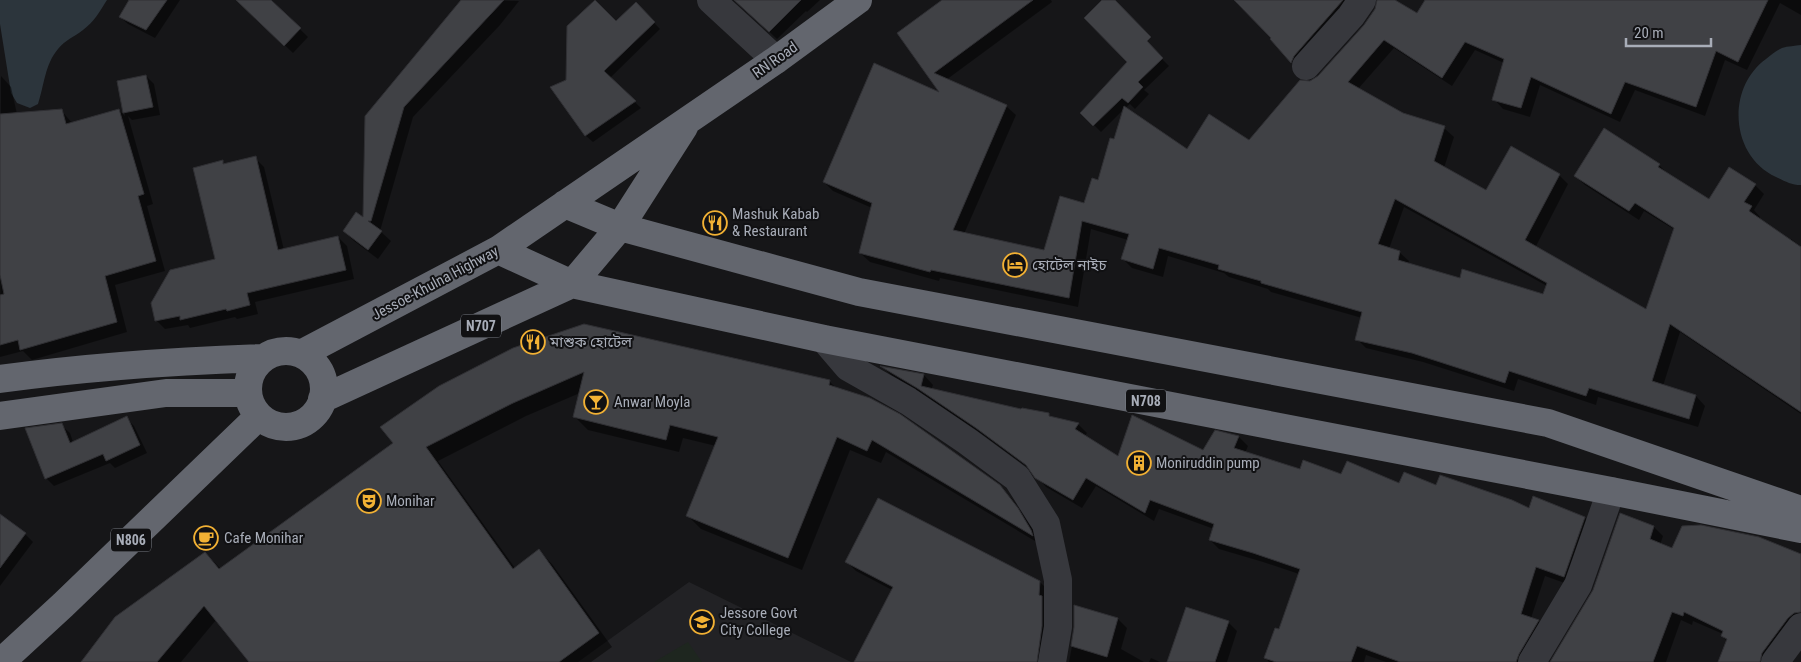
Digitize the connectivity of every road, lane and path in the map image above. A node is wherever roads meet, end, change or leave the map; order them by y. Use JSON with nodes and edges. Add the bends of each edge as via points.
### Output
{"nodes":[{"id":1,"x":711,"y":0,"type":"edge"},
{"id":2,"x":858,"y":0,"type":"edge"},
{"id":3,"x":1362,"y":0,"type":"edge"},
{"id":4,"x":776,"y":60,"type":"junction"},
{"id":5,"x":1306,"y":66,"type":"dead end"},
{"id":6,"x":690,"y":118,"type":"junction"},
{"id":7,"x":565,"y":204,"type":"junction"},
{"id":8,"x":620,"y":227,"type":"junction"},
{"id":9,"x":498,"y":250,"type":"junction"},
{"id":10,"x":572,"y":284,"type":"junction"},
{"id":11,"x":824,"y":339,"type":"junction"},
{"id":12,"x":301,"y":354,"type":"junction"},
{"id":13,"x":264,"y":358,"type":"junction"},
{"id":14,"x":0,"y":379,"type":"edge"},
{"id":15,"x":322,"y":399,"type":"junction"},
{"id":16,"x":253,"y":404,"type":"junction"},
{"id":17,"x":0,"y":416,"type":"edge"},
{"id":18,"x":1611,"y":491,"type":"junction"},
{"id":19,"x":1801,"y":510,"type":"edge"},
{"id":20,"x":1801,"y":529,"type":"edge"},
{"id":21,"x":1801,"y":627,"type":"edge"},
{"id":22,"x":2,"y":662,"type":"edge"},
{"id":23,"x":1052,"y":662,"type":"edge"},
{"id":24,"x":1532,"y":662,"type":"edge"},
{"id":25,"x":1775,"y":662,"type":"edge"}],
"edges":[{"from":1,"to":4,"type":"street"},
{"from":2,"to":4,"type":"highway","name":"RN Road","number":"N707"},
{"from":3,"to":5,"type":"street"},
{"from":4,"to":6,"type":"highway","name":"RN Road","number":"N707"},
{"from":6,"to":7,"type":"highway","name":"RN Road","number":"N707"},
{"from":6,"to":8,"type":"highway","name":"RN Road","number":"N707"},
{"from":7,"to":8,"type":"highway"},
{"from":7,"to":9,"type":"highway","name":"Jessoe-Khulna Highway","number":"N707"},
{"from":8,"to":10,"type":"highway","number":"N707"},
{"from":8,"to":19,"type":"highway","via":[[859,292],[1548,423]]},
{"from":9,"to":10,"type":"highway","number":"N708"},
{"from":9,"to":12,"type":"highway","name":"Jessoe-Khulna Highway","number":"N707"},
{"from":10,"to":11,"type":"highway","number":"N708"},
{"from":10,"to":15,"type":"highway","number":"N707"},
{"from":11,"to":18,"type":"highway","number":"N708"},
{"from":11,"to":23,"type":"street","via":[[848,367],[908,401],[1017,478],[1046,524],[1058,580],[1058,627]]},
{"from":12,"to":13,"type":"highway","via":[[276,352]]},
{"from":12,"to":15,"type":"highway","via":[[320,373]]},
{"from":13,"to":14,"type":"highway","via":[[49,372]]},
{"from":13,"to":16,"type":"highway","via":[[254,367],[249,380]]},
{"from":15,"to":16,"type":"highway","via":[[317,411],[296,426],[270,424]]},
{"from":16,"to":17,"type":"highway","via":[[166,393]]},
{"from":16,"to":22,"type":"highway","number":"N806","via":[[63,605]]},
{"from":18,"to":20,"type":"highway","number":"N708"},
{"from":18,"to":24,"type":"street","via":[[1578,585]]},
{"from":21,"to":25,"type":"street"}]}
